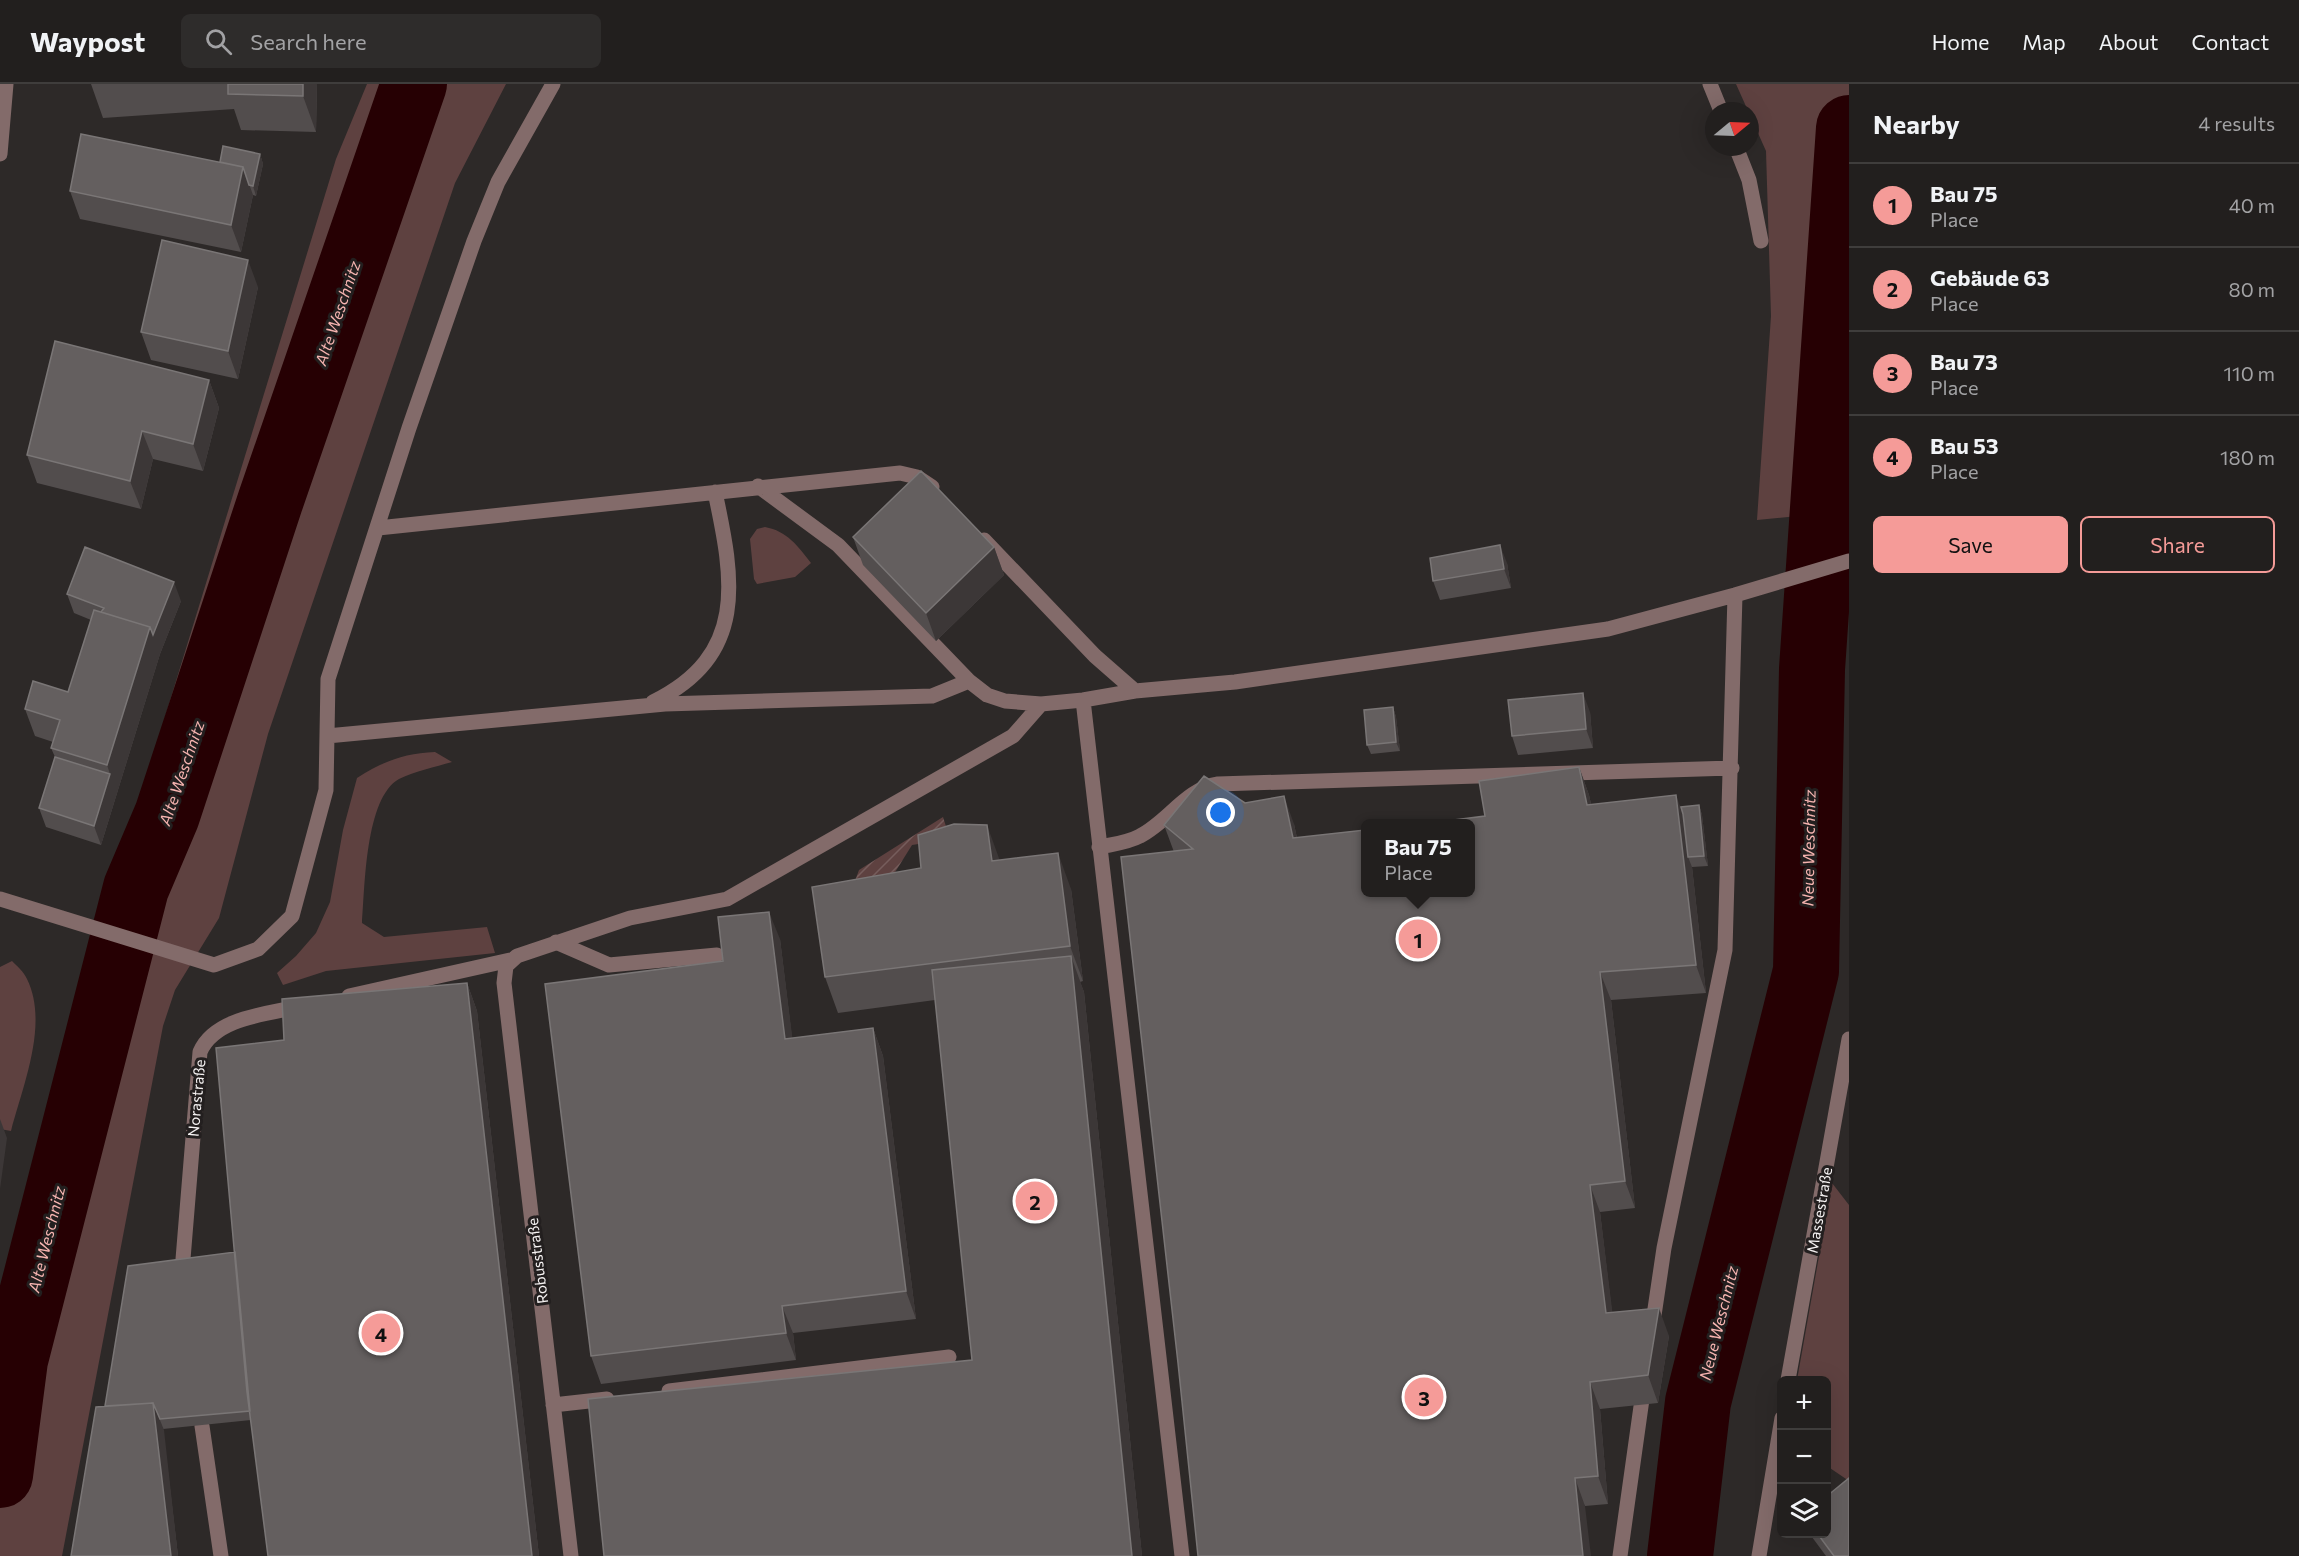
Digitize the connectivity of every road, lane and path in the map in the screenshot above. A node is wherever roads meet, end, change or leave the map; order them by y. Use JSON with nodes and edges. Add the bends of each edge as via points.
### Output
{"nodes":[{"id":1,"x":6,"y":84,"type":"edge"},
{"id":2,"x":553,"y":84,"type":"edge"},
{"id":3,"x":1710,"y":84,"type":"edge"},
{"id":4,"x":1717,"y":102,"type":"edge"},
{"id":5,"x":0,"y":154,"type":"edge"},
{"id":6,"x":1740,"y":156,"type":"edge"},
{"id":7,"x":1761,"y":241,"type":"dead end"},
{"id":8,"x":758,"y":486,"type":"junction"},
{"id":9,"x":715,"y":492,"type":"junction"},
{"id":10,"x":946,"y":500,"type":"edge"},
{"id":11,"x":970,"y":526,"type":"edge"},
{"id":12,"x":378,"y":528,"type":"junction"},
{"id":13,"x":1849,"y":561,"type":"edge"},
{"id":14,"x":1735,"y":595,"type":"junction"},
{"id":15,"x":969,"y":681,"type":"junction"},
{"id":16,"x":1135,"y":691,"type":"junction"},
{"id":17,"x":1083,"y":700,"type":"junction"},
{"id":18,"x":1041,"y":704,"type":"junction"},
{"id":19,"x":648,"y":705,"type":"junction"},
{"id":20,"x":327,"y":736,"type":"junction"},
{"id":21,"x":1732,"y":774,"type":"junction"},
{"id":22,"x":1099,"y":847,"type":"junction"},
{"id":23,"x":0,"y":899,"type":"edge"},
{"id":24,"x":556,"y":942,"type":"junction"},
{"id":25,"x":717,"y":955,"type":"edge"},
{"id":26,"x":508,"y":963,"type":"junction"},
{"id":27,"x":1849,"y":1039,"type":"edge"},
{"id":28,"x":1839,"y":1095,"type":"junction"},
{"id":29,"x":1849,"y":1108,"type":"edge"},
{"id":30,"x":183,"y":1259,"type":"edge"},
{"id":31,"x":1650,"y":1343,"type":"edge"},
{"id":32,"x":949,"y":1357,"type":"dead end"},
{"id":33,"x":1647,"y":1366,"type":"edge"},
{"id":34,"x":1789,"y":1376,"type":"edge"},
{"id":35,"x":658,"y":1392,"type":"edge"},
{"id":36,"x":623,"y":1397,"type":"edge"},
{"id":37,"x":553,"y":1405,"type":"junction"},
{"id":38,"x":201,"y":1426,"type":"edge"},
{"id":39,"x":1780,"y":1430,"type":"edge"},
{"id":40,"x":220,"y":1556,"type":"edge"},
{"id":41,"x":571,"y":1556,"type":"edge"},
{"id":42,"x":1182,"y":1556,"type":"edge"},
{"id":43,"x":1620,"y":1556,"type":"edge"},
{"id":44,"x":1759,"y":1556,"type":"edge"}],
"edges":[{"from":1,"to":5,"type":"street"},
{"from":2,"to":12,"type":"street","via":[[498,182],[474,241]]},
{"from":3,"to":4,"type":"street"},
{"from":6,"to":7,"type":"street","via":[[1749,180]]},
{"from":8,"to":9,"type":"street"},
{"from":8,"to":10,"type":"street","via":[[900,473],[916,477]]},
{"from":8,"to":15,"type":"street","via":[[838,546]]},
{"from":9,"to":12,"type":"street"},
{"from":9,"to":19,"type":"street","via":[[726,543],[728,577],[728,603],[719,642],[703,668],[680,688]]},
{"from":11,"to":16,"type":"street","via":[[1095,656]]},
{"from":12,"to":20,"type":"street","via":[[328,679]]},
{"from":13,"to":14,"type":"street"},
{"from":14,"to":16,"type":"street","via":[[1608,629],[1235,682]]},
{"from":14,"to":21,"type":"street"},
{"from":15,"to":18,"type":"street","via":[[1005,701]]},
{"from":15,"to":19,"type":"street","via":[[932,696]]},
{"from":16,"to":17,"type":"street"},
{"from":17,"to":18,"type":"street"},
{"from":17,"to":22,"type":"street"},
{"from":18,"to":24,"type":"street","name":"Norastraße","via":[[1013,736],[727,899],[630,918]]},
{"from":19,"to":20,"type":"street"},
{"from":20,"to":23,"type":"street","via":[[326,790],[292,916],[258,949],[214,965]]},
{"from":21,"to":22,"type":"street","via":[[1218,784],[1196,792],[1139,837]]},
{"from":21,"to":31,"type":"street","via":[[1725,950],[1664,1248]]},
{"from":22,"to":42,"type":"street"},
{"from":24,"to":25,"type":"street","via":[[609,965]]},
{"from":24,"to":26,"type":"street","name":"Norastraße"},
{"from":26,"to":30,"type":"street","name":"Norastraße","via":[[326,1001],[222,1028],[203,1044]]},
{"from":26,"to":37,"type":"street","name":"Robusstraße","via":[[504,983]]},
{"from":27,"to":28,"type":"street","name":"Massestraße"},
{"from":28,"to":29,"type":"street"},
{"from":28,"to":34,"type":"street","name":"Massestraße"},
{"from":32,"to":35,"type":"street"},
{"from":33,"to":43,"type":"street"},
{"from":36,"to":37,"type":"street"},
{"from":37,"to":41,"type":"street","name":"Robusstraße"},
{"from":38,"to":40,"type":"street"},
{"from":39,"to":44,"type":"street"}]}
